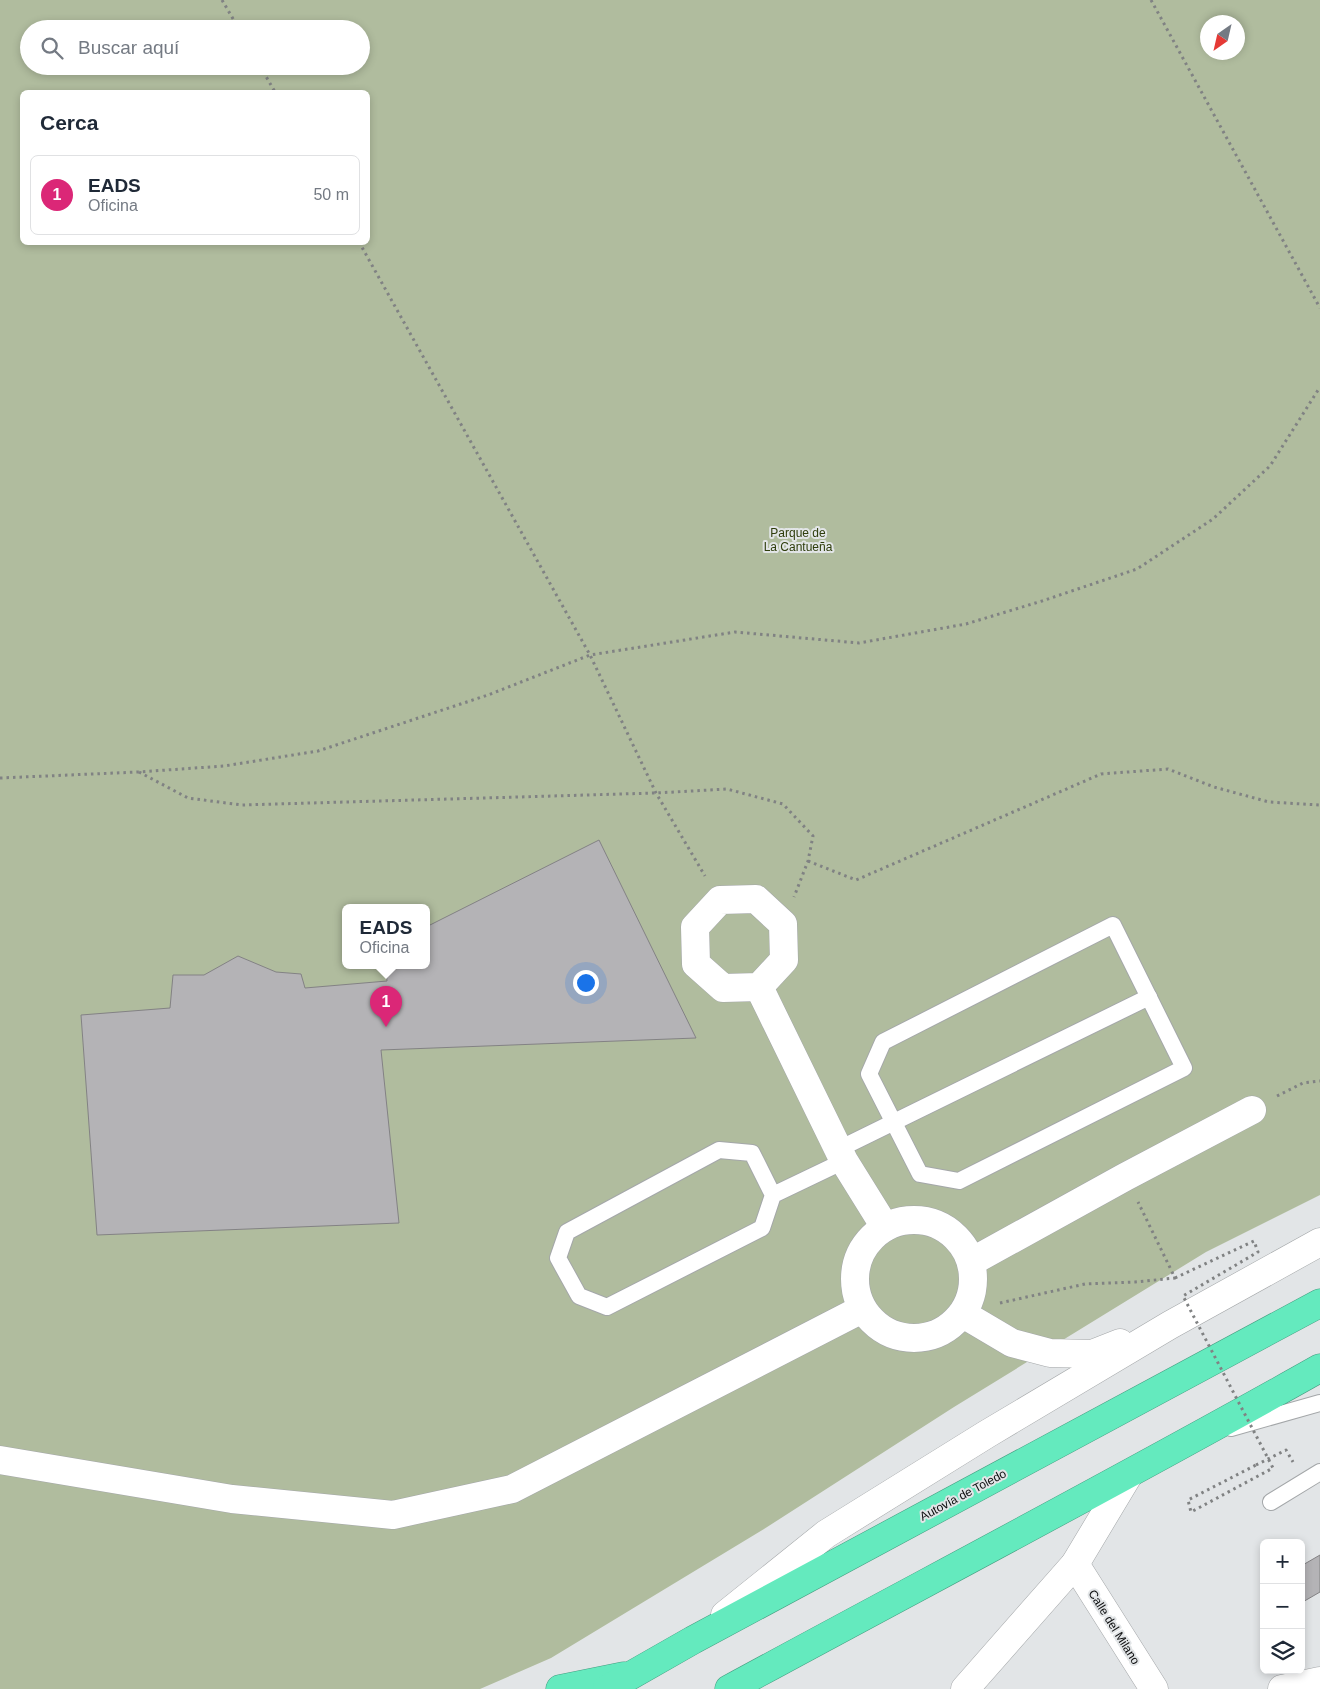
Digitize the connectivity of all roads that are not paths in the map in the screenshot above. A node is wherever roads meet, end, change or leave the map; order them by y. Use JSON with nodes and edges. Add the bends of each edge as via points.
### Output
{"nodes":[{"id":1,"x":759,"y":987,"type":"junction"},
{"id":2,"x":1149,"y":997,"type":"junction"},
{"id":3,"x":1252,"y":1110,"type":"road end"},
{"id":4,"x":894,"y":1122,"type":"junction"},
{"id":5,"x":842,"y":1155,"type":"junction"},
{"id":6,"x":773,"y":1195,"type":"junction"},
{"id":7,"x":885,"y":1227,"type":"junction"},
{"id":8,"x":1320,"y":1242,"type":"edge"},
{"id":9,"x":971,"y":1262,"type":"junction"},
{"id":10,"x":1320,"y":1304,"type":"edge"},
{"id":11,"x":966,"y":1307,"type":"junction"},
{"id":12,"x":862,"y":1309,"type":"junction"},
{"id":13,"x":1170,"y":1324,"type":"junction"},
{"id":14,"x":1320,"y":1368,"type":"edge"},
{"id":15,"x":1320,"y":1403,"type":"edge"},
{"id":16,"x":1195,"y":1438,"type":"junction"},
{"id":17,"x":0,"y":1460,"type":"edge"},
{"id":18,"x":1320,"y":1472,"type":"edge"},
{"id":19,"x":1129,"y":1474,"type":"junction"},
{"id":20,"x":1271,"y":1502,"type":"dead end"},
{"id":21,"x":1075,"y":1564,"type":"junction"},
{"id":22,"x":694,"y":1640,"type":"junction"},
{"id":23,"x":633,"y":1675,"type":"junction"},
{"id":24,"x":1320,"y":1681,"type":"edge"},
{"id":25,"x":560,"y":1689,"type":"edge"},
{"id":26,"x":607,"y":1689,"type":"edge"},
{"id":27,"x":729,"y":1689,"type":"edge"},
{"id":28,"x":965,"y":1689,"type":"edge"},
{"id":29,"x":1154,"y":1689,"type":"edge"},
{"id":30,"x":1282,"y":1689,"type":"edge"}],
"edges":[{"from":1,"to":1,"type":"street","via":[[784,960],[782,924],[756,899],[720,900],[695,927],[696,964],[723,988]]},
{"from":1,"to":5,"type":"street"},
{"from":2,"to":4,"type":"lane"},
{"from":2,"to":4,"type":"lane","via":[[1113,925],[883,1042],[869,1074]]},
{"from":2,"to":4,"type":"lane","via":[[1184,1068],[959,1181],[920,1174]]},
{"from":3,"to":9,"type":"street"},
{"from":4,"to":5,"type":"lane"},
{"from":5,"to":6,"type":"lane"},
{"from":5,"to":7,"type":"street"},
{"from":6,"to":6,"type":"lane","via":[[762,1228],[607,1307],[579,1296],[558,1258],[567,1232],[719,1150],[752,1153]]},
{"from":7,"to":9,"type":"street","via":[[905,1220],[926,1221],[946,1229],[961,1243]]},
{"from":7,"to":12,"type":"street","via":[[863,1248],[854,1278]]},
{"from":8,"to":13,"type":"street"},
{"from":9,"to":11,"type":"street"},
{"from":10,"to":22,"type":"highway","name":"Autovía de Toledo"},
{"from":11,"to":12,"type":"street","via":[[940,1333],[911,1339],[883,1330]]},
{"from":11,"to":13,"type":"street","via":[[1012,1343],[1050,1353],[1092,1354]]},
{"from":12,"to":17,"type":"street","via":[[512,1489],[393,1515],[232,1499]]},
{"from":13,"to":22,"type":"street","via":[[826,1534]]},
{"from":14,"to":16,"type":"highway"},
{"from":15,"to":16,"type":"lane"},
{"from":16,"to":19,"type":"highway"},
{"from":18,"to":20,"type":"lane"},
{"from":19,"to":21,"type":"street"},
{"from":19,"to":27,"type":"highway"},
{"from":21,"to":28,"type":"street"},
{"from":21,"to":29,"type":"street","name":"Calle del Milano"},
{"from":22,"to":23,"type":"highway","name":"Autovía de Toledo"},
{"from":23,"to":25,"type":"highway"},
{"from":23,"to":26,"type":"highway","name":"Autovía de Toledo"},
{"from":24,"to":30,"type":"street"}]}
